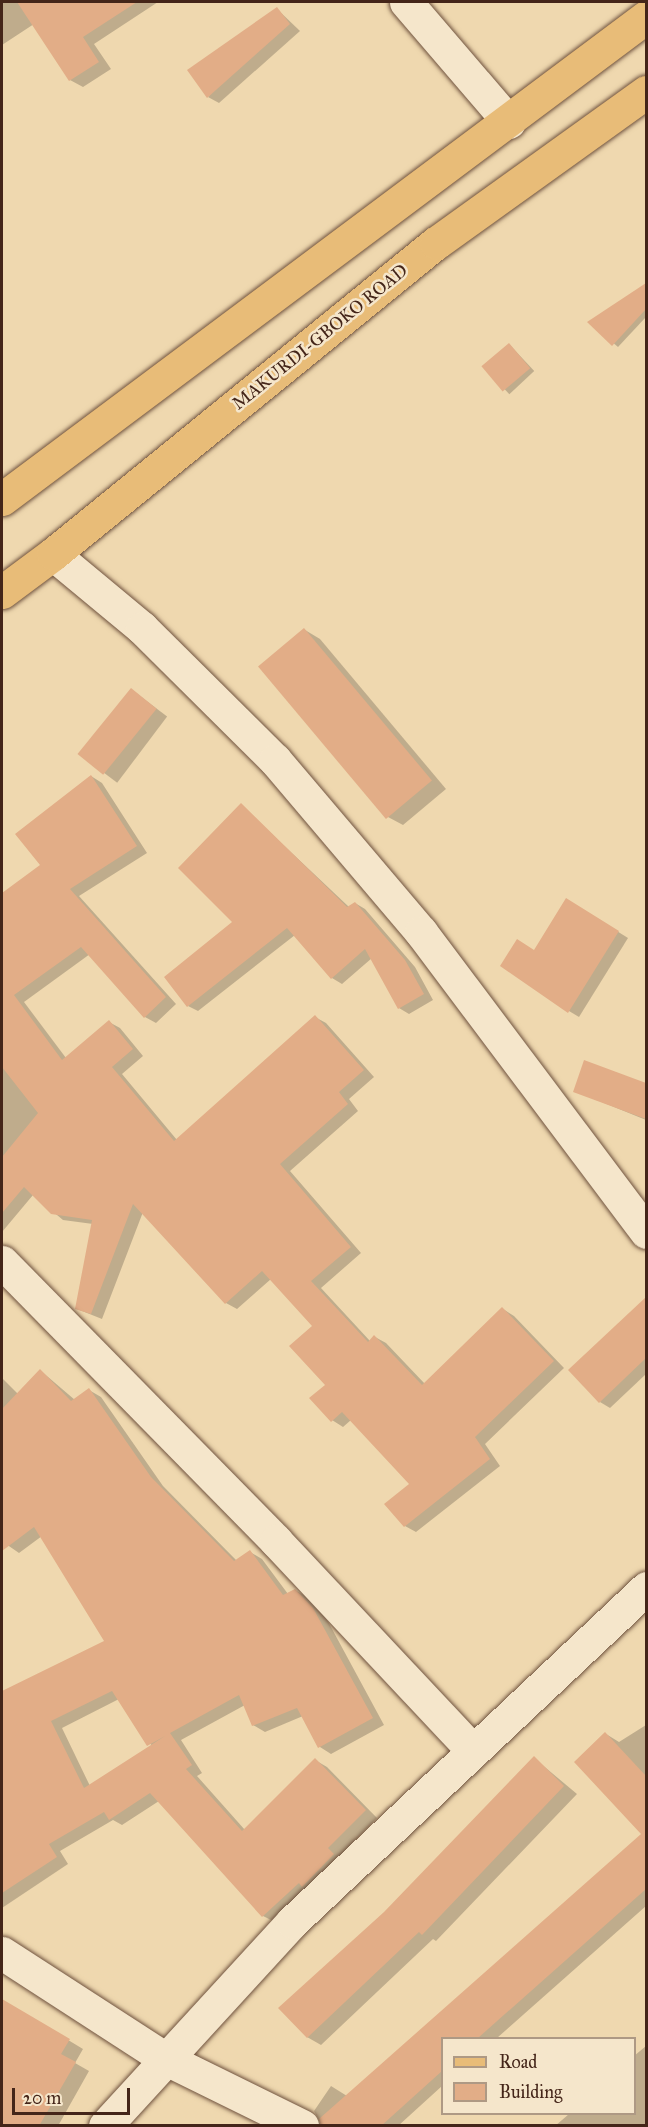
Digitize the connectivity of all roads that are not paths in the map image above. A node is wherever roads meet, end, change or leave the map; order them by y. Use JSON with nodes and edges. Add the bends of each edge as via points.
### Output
{"nodes":[{"id":1,"x":406,"y":2,"type":"edge"},
{"id":2,"x":646,"y":17,"type":"edge"},
{"id":3,"x":646,"y":92,"type":"edge"},
{"id":4,"x":509,"y":122,"type":"junction"},
{"id":5,"x":2,"y":499,"type":"edge"},
{"id":6,"x":54,"y":554,"type":"junction"},
{"id":7,"x":2,"y":592,"type":"edge"},
{"id":8,"x":646,"y":1232,"type":"edge"},
{"id":9,"x":2,"y":1262,"type":"edge"},
{"id":10,"x":646,"y":1588,"type":"edge"},
{"id":11,"x":473,"y":1751,"type":"junction"},
{"id":12,"x":2,"y":1953,"type":"edge"},
{"id":13,"x":164,"y":2058,"type":"junction"},
{"id":14,"x":105,"y":2126,"type":"edge"},
{"id":15,"x":302,"y":2126,"type":"edge"}],
"edges":[{"from":1,"to":4,"type":"street"},
{"from":2,"to":4,"type":"main road"},
{"from":3,"to":6,"type":"main road","name":"MAKURDI-GBOKO ROAD","via":[[436,243]]},
{"from":4,"to":5,"type":"main road"},
{"from":6,"to":7,"type":"main road","name":"MAKURDI-GBOKO ROAD"},
{"from":6,"to":8,"type":"street","via":[[142,628],[275,760],[421,933]]},
{"from":9,"to":11,"type":"street","via":[[276,1541]]},
{"from":10,"to":11,"type":"street"},
{"from":11,"to":13,"type":"street","via":[[292,1922]]},
{"from":12,"to":13,"type":"street"},
{"from":13,"to":14,"type":"street"},
{"from":13,"to":15,"type":"street"}]}
